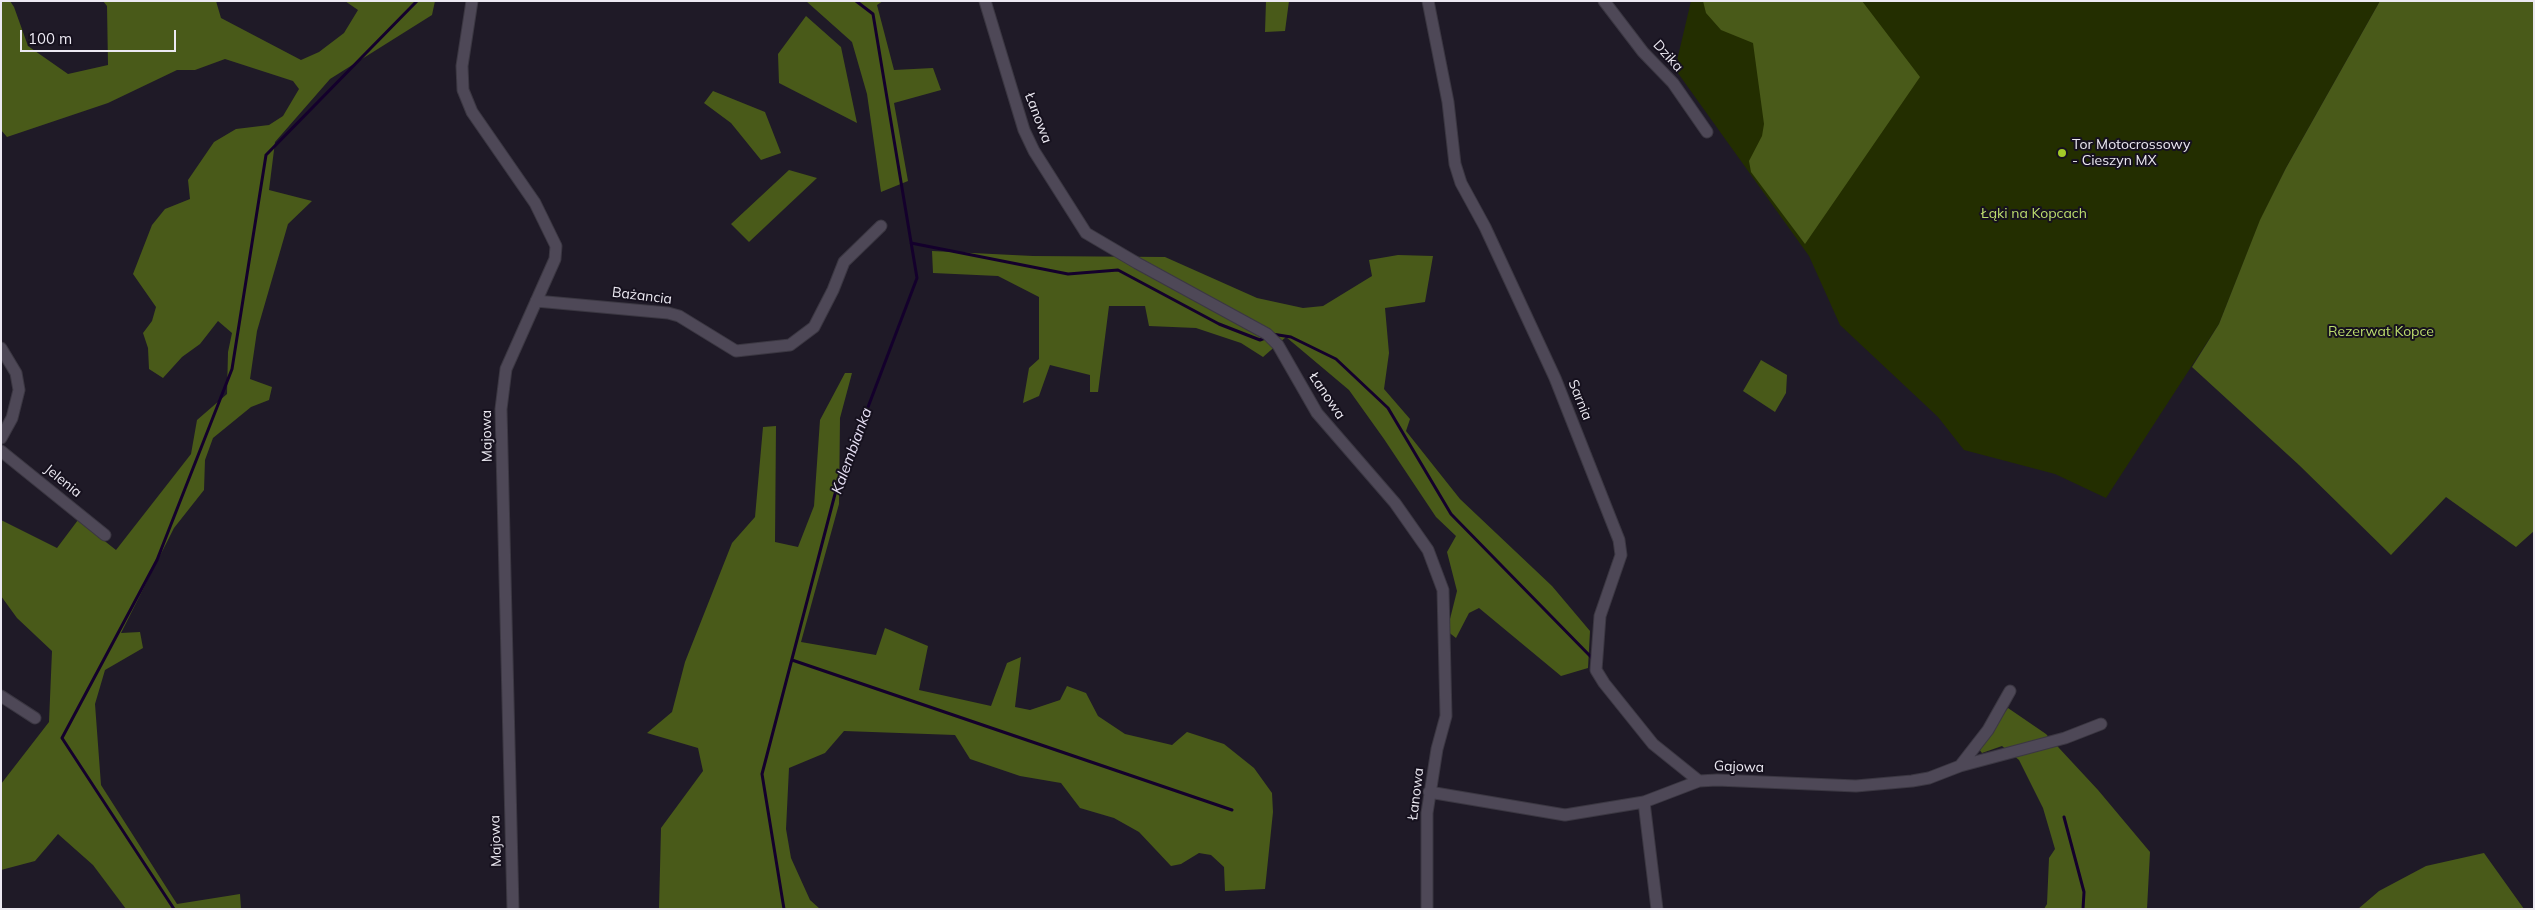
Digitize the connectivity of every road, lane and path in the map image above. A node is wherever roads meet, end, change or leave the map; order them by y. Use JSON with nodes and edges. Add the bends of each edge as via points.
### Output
{"nodes":[{"id":1,"x":472,"y":1,"type":"edge"},
{"id":2,"x":984,"y":1,"type":"edge"},
{"id":3,"x":1428,"y":1,"type":"edge"},
{"id":4,"x":1604,"y":1,"type":"edge"},
{"id":5,"x":1707,"y":132,"type":"dead end"},
{"id":6,"x":881,"y":226,"type":"dead end"},
{"id":7,"x":536,"y":301,"type":"junction"},
{"id":8,"x":1,"y":348,"type":"edge"},
{"id":9,"x":1,"y":438,"type":"edge"},
{"id":10,"x":1,"y":451,"type":"edge"},
{"id":11,"x":105,"y":535,"type":"dead end"},
{"id":12,"x":2010,"y":691,"type":"dead end"},
{"id":13,"x":1,"y":696,"type":"edge"},
{"id":14,"x":35,"y":718,"type":"dead end"},
{"id":15,"x":2101,"y":724,"type":"dead end"},
{"id":16,"x":1960,"y":766,"type":"junction"},
{"id":17,"x":1700,"y":781,"type":"junction"},
{"id":18,"x":1429,"y":792,"type":"junction"},
{"id":19,"x":1644,"y":802,"type":"junction"},
{"id":20,"x":512,"y":909,"type":"edge"},
{"id":21,"x":1427,"y":909,"type":"edge"},
{"id":22,"x":1656,"y":909,"type":"edge"}],
"edges":[{"from":1,"to":7,"type":"street","name":"Majowa","via":[[462,66],[463,90],[472,112],[535,203],[556,246],[555,259]]},
{"from":2,"to":18,"type":"street","name":"Łanowa","via":[[1024,130],[1086,233],[1267,334],[1278,346],[1317,413],[1395,503],[1428,550],[1442,590],[1446,716]]},
{"from":3,"to":17,"type":"street","name":"Sarnia","via":[[1448,102],[1455,164],[1461,183],[1485,227],[1555,378],[1619,540],[1619,561],[1600,616],[1596,670],[1653,744]]},
{"from":4,"to":5,"type":"street","name":"Dzika"},
{"from":6,"to":7,"type":"street","name":"Bażancia","via":[[844,262],[834,290],[814,327],[790,345],[736,351],[679,316],[668,313]]},
{"from":7,"to":20,"type":"street","name":"Majowa","via":[[506,369],[501,409]]},
{"from":8,"to":9,"type":"street","via":[[16,373],[19,390],[14,413]]},
{"from":10,"to":11,"type":"street","name":"Jelenia"},
{"from":12,"to":16,"type":"street","via":[[1988,730]]},
{"from":13,"to":14,"type":"street"},
{"from":15,"to":16,"type":"street","name":"Gajowa","via":[[2065,738]]},
{"from":16,"to":17,"type":"street","name":"Gajowa","via":[[1929,778],[1856,786]]},
{"from":17,"to":19,"type":"street","name":"Gajowa"},
{"from":18,"to":19,"type":"street","name":"Gajowa","via":[[1565,815]]},
{"from":18,"to":21,"type":"street","name":"Łanowa"},
{"from":19,"to":22,"type":"street"}]}
